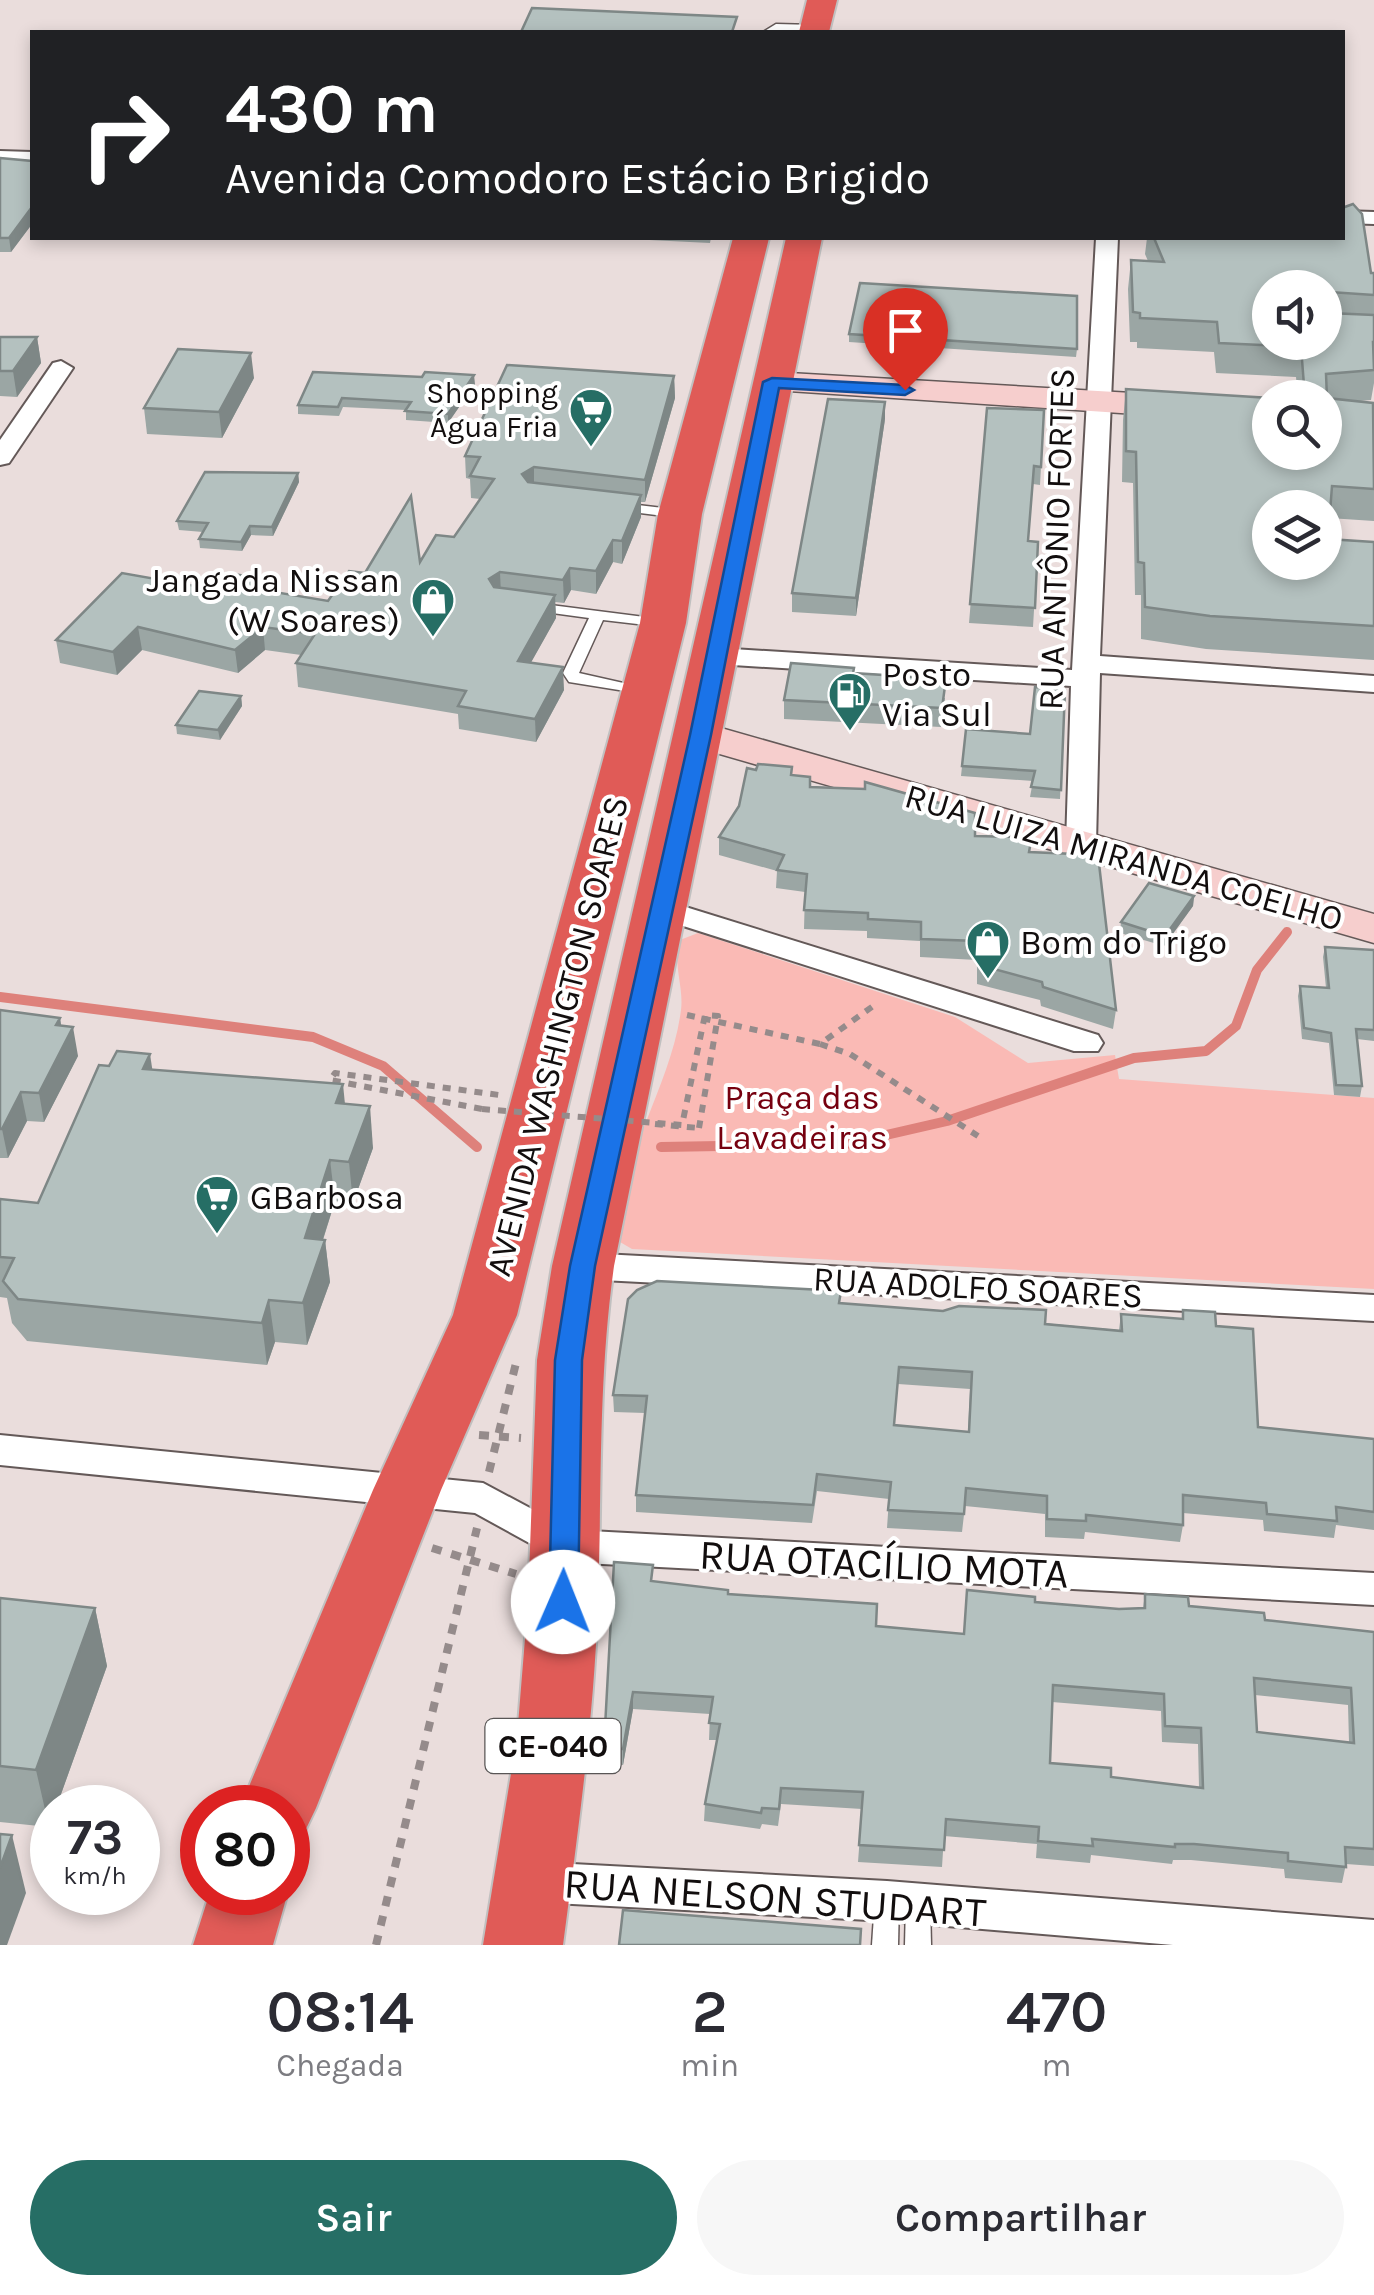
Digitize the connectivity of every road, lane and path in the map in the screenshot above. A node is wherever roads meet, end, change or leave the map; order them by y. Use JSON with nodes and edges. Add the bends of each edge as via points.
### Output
{"nodes":[{"id":1,"x":817,"y":20,"type":"edge"},
{"id":2,"x":771,"y":30,"type":"edge"},
{"id":3,"x":16,"y":158,"type":"edge"},
{"id":4,"x":0,"y":178,"type":"edge"},
{"id":5,"x":1345,"y":217,"type":"edge"},
{"id":6,"x":1374,"y":218,"type":"edge"},
{"id":7,"x":750,"y":240,"type":"edge"},
{"id":8,"x":804,"y":240,"type":"edge"},
{"id":9,"x":1107,"y":240,"type":"edge"},
{"id":10,"x":61,"y":368,"type":"dead end"},
{"id":11,"x":772,"y":382,"type":"junction"},
{"id":12,"x":1097,"y":400,"type":"junction"},
{"id":13,"x":1252,"y":411,"type":"edge"},
{"id":14,"x":0,"y":458,"type":"edge"},
{"id":15,"x":607,"y":506,"type":"edge"},
{"id":16,"x":680,"y":514,"type":"junction"},
{"id":17,"x":521,"y":605,"type":"edge"},
{"id":18,"x":598,"y":615,"type":"junction"},
{"id":19,"x":663,"y":624,"type":"junction"},
{"id":20,"x":717,"y":656,"type":"junction"},
{"id":21,"x":1089,"y":672,"type":"junction"},
{"id":22,"x":1374,"y":684,"type":"edge"},
{"id":23,"x":645,"y":692,"type":"junction"},
{"id":24,"x":700,"y":735,"type":"junction"},
{"id":25,"x":1082,"y":844,"type":"junction"},
{"id":26,"x":663,"y":909,"type":"junction"},
{"id":27,"x":1374,"y":929,"type":"edge"},
{"id":28,"x":886,"y":999,"type":"dead end"},
{"id":29,"x":687,"y":1016,"type":"dead end"},
{"id":30,"x":1086,"y":1043,"type":"dead end"},
{"id":31,"x":820,"y":1044,"type":"junction"},
{"id":32,"x":540,"y":1100,"type":"junction"},
{"id":33,"x":654,"y":1124,"type":"dead end"},
{"id":34,"x":978,"y":1136,"type":"dead end"},
{"id":35,"x":582,"y":1266,"type":"junction"},
{"id":36,"x":1374,"y":1308,"type":"edge"},
{"id":37,"x":472,"y":1435,"type":"dead end"},
{"id":38,"x":529,"y":1439,"type":"dead end"},
{"id":39,"x":0,"y":1450,"type":"edge"},
{"id":40,"x":417,"y":1518,"type":"junction"},
{"id":41,"x":545,"y":1562,"type":"junction"},
{"id":42,"x":1374,"y":1589,"type":"edge"},
{"id":43,"x":289,"y":1785,"type":"edge"},
{"id":44,"x":529,"y":1914,"type":"edge"},
{"id":45,"x":242,"y":1915,"type":"edge"},
{"id":46,"x":902,"y":1924,"type":"edge"},
{"id":47,"x":1374,"y":1941,"type":"edge"},
{"id":48,"x":234,"y":1945,"type":"edge"}],
"edges":[{"from":1,"to":2,"type":"lane"},
{"from":3,"to":4,"type":"street"},
{"from":5,"to":6,"type":"street"},
{"from":7,"to":16,"type":"highway","name":"AVENIDA WASHINGTON SOARES"},
{"from":8,"to":11,"type":"highway","name":"AVENIDA WASHINGTON SOARES","number":"CE-040"},
{"from":9,"to":12,"type":"street","name":"RUA ANTÔNIO FORTES"},
{"from":10,"to":14,"type":"street"},
{"from":11,"to":12,"type":"street"},
{"from":11,"to":20,"type":"highway","name":"AVENIDA WASHINGTON SOARES","number":"CE-040"},
{"from":12,"to":13,"type":"street"},
{"from":12,"to":21,"type":"street","name":"RUA ANTÔNIO FORTES"},
{"from":15,"to":16,"type":"lane"},
{"from":16,"to":19,"type":"highway","name":"AVENIDA WASHINGTON SOARES"},
{"from":17,"to":18,"type":"lane"},
{"from":18,"to":19,"type":"lane"},
{"from":18,"to":23,"type":"lane","via":[[574,679]]},
{"from":19,"to":23,"type":"highway","name":"AVENIDA WASHINGTON SOARES"},
{"from":20,"to":21,"type":"street"},
{"from":20,"to":24,"type":"highway","name":"AVENIDA WASHINGTON SOARES","number":"CE-040"},
{"from":21,"to":22,"type":"street"},
{"from":21,"to":25,"type":"street","name":"RUA ANTÔNIO FORTES"},
{"from":23,"to":32,"type":"highway","name":"AVENIDA WASHINGTON SOARES"},
{"from":24,"to":25,"type":"street","name":"RUA LUIZA MIRANDA COELHO"},
{"from":24,"to":26,"type":"highway","name":"AVENIDA WASHINGTON SOARES","number":"CE-040"},
{"from":25,"to":27,"type":"street","name":"RUA LUIZA MIRANDA COELHO"},
{"from":26,"to":30,"type":"street"},
{"from":26,"to":35,"type":"highway","name":"AVENIDA WASHINGTON SOARES","number":"CE-040"},
{"from":28,"to":31,"type":"path"},
{"from":29,"to":31,"type":"path"},
{"from":31,"to":34,"type":"path","via":[[850,1054]]},
{"from":32,"to":33,"type":"path","bridge":true,"via":[[335,1073],[330,1080],[482,1109],[682,1124],[705,1015],[718,1016],[699,1128]]},
{"from":32,"to":40,"type":"highway","name":"AVENIDA WASHINGTON SOARES","via":[[484,1315]]},
{"from":35,"to":36,"type":"street","name":"RUA ADOLFO SOARES"},
{"from":35,"to":41,"type":"highway","name":"AVENIDA WASHINGTON SOARES","number":"CE-040"},
{"from":37,"to":38,"type":"path"},
{"from":39,"to":40,"type":"street","name":"RUA OTACÍLIO MOTA"},
{"from":40,"to":41,"type":"path"},
{"from":40,"to":41,"type":"street","name":"RUA OTACÍLIO MOTA","via":[[483,1498]]},
{"from":40,"to":43,"type":"highway","name":"AVENIDA WASHINGTON SOARES"},
{"from":41,"to":42,"type":"street","name":"RUA OTACÍLIO MOTA"},
{"from":41,"to":44,"type":"highway","name":"AVENIDA WASHINGTON SOARES","number":"CE-040","via":[[554,1736]]},
{"from":44,"to":46,"type":"street","name":"RUA NELSON STUDART"},
{"from":45,"to":48,"type":"highway"},
{"from":46,"to":47,"type":"street","name":"RUA NELSON STUDART"}]}
